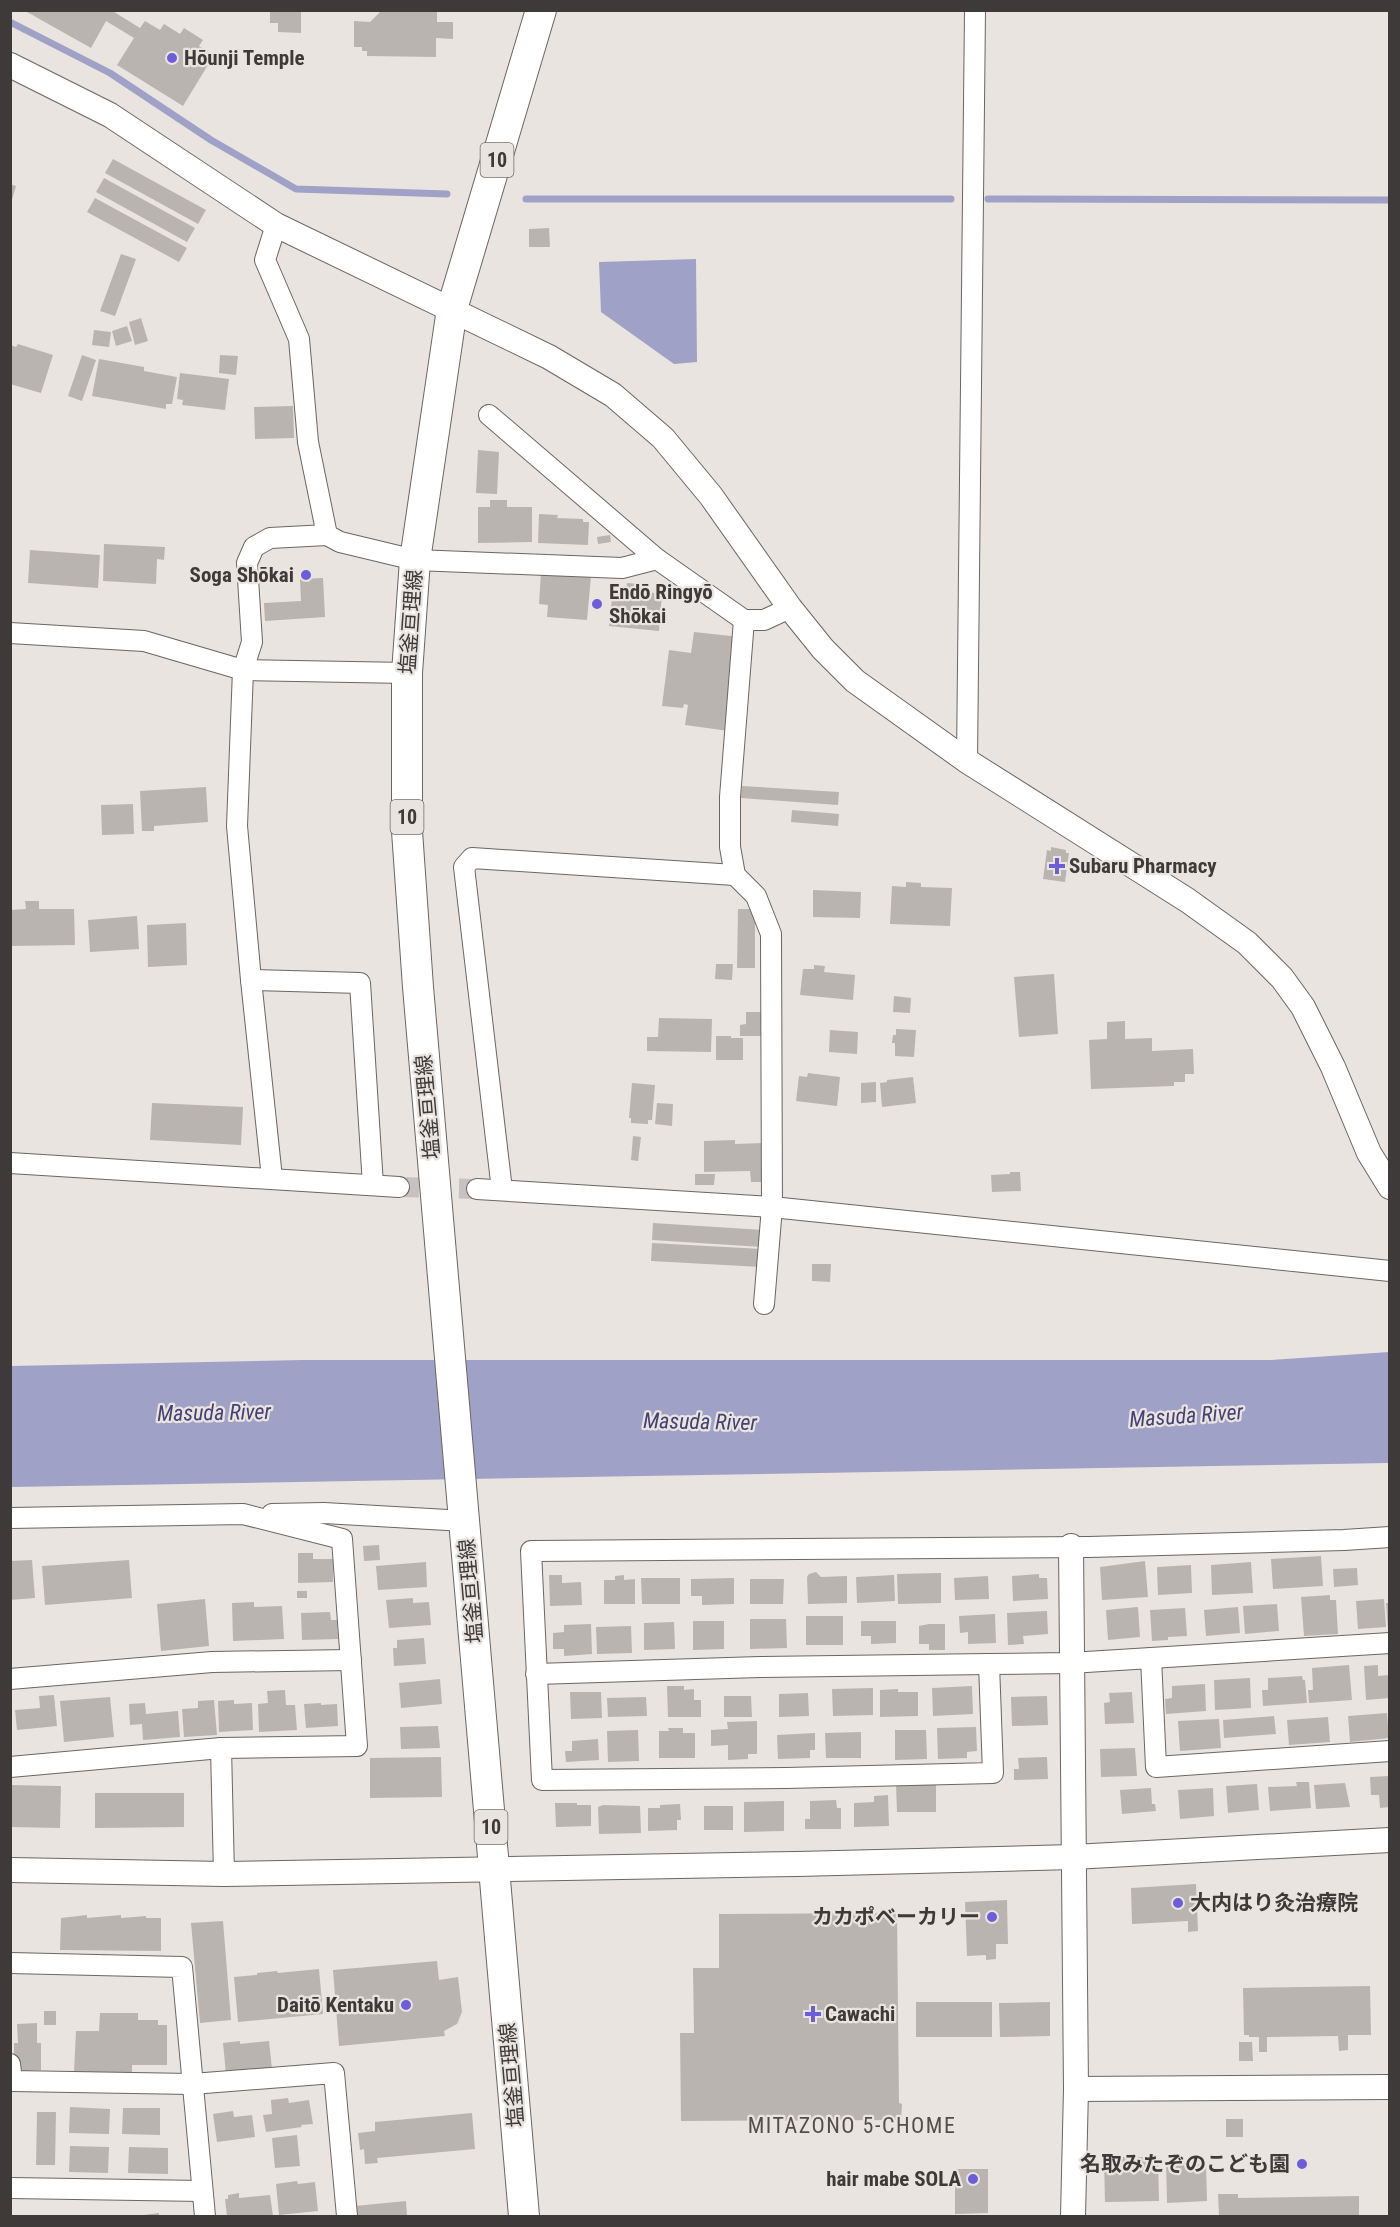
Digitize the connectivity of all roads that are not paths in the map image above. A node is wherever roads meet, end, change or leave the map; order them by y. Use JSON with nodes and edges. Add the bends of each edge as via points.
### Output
{"nodes":[{"id":1,"x":541,"y":10,"type":"edge"},
{"id":2,"x":975,"y":10,"type":"edge"},
{"id":3,"x":10,"y":65,"type":"edge"},
{"id":4,"x":276,"y":225,"type":"junction"},
{"id":5,"x":452,"y":309,"type":"junction"},
{"id":6,"x":489,"y":415,"type":"dead end"},
{"id":7,"x":327,"y":535,"type":"junction"},
{"id":8,"x":657,"y":559,"type":"junction"},
{"id":9,"x":415,"y":560,"type":"junction"},
{"id":10,"x":790,"y":608,"type":"junction"},
{"id":11,"x":744,"y":620,"type":"junction"},
{"id":12,"x":10,"y":633,"type":"edge"},
{"id":13,"x":243,"y":670,"type":"junction"},
{"id":14,"x":406,"y":673,"type":"junction"},
{"id":15,"x":968,"y":761,"type":"junction"},
{"id":16,"x":735,"y":874,"type":"junction"},
{"id":17,"x":251,"y":980,"type":"junction"},
{"id":18,"x":10,"y":1163,"type":"edge"},
{"id":19,"x":272,"y":1178,"type":"junction"},
{"id":20,"x":373,"y":1185,"type":"junction"},
{"id":21,"x":399,"y":1187,"type":"tunnel mouth"},
{"id":22,"x":1389,"y":1187,"type":"edge"},
{"id":23,"x":477,"y":1189,"type":"tunnel mouth"},
{"id":24,"x":502,"y":1190,"type":"junction"},
{"id":25,"x":772,"y":1207,"type":"junction"},
{"id":26,"x":1389,"y":1271,"type":"edge"},
{"id":27,"x":764,"y":1304,"type":"dead end"},
{"id":28,"x":243,"y":1514,"type":"junction"},
{"id":29,"x":464,"y":1517,"type":"junction"},
{"id":30,"x":10,"y":1518,"type":"edge"},
{"id":31,"x":1389,"y":1537,"type":"edge"},
{"id":32,"x":1071,"y":1546,"type":"junction"},
{"id":33,"x":1389,"y":1643,"type":"edge"},
{"id":34,"x":1150,"y":1658,"type":"junction"},
{"id":35,"x":351,"y":1660,"type":"junction"},
{"id":36,"x":1070,"y":1663,"type":"junction"},
{"id":37,"x":989,"y":1664,"type":"junction"},
{"id":38,"x":536,"y":1674,"type":"junction"},
{"id":39,"x":10,"y":1679,"type":"edge"},
{"id":40,"x":221,"y":1748,"type":"junction"},
{"id":41,"x":1389,"y":1751,"type":"edge"},
{"id":42,"x":10,"y":1767,"type":"edge"},
{"id":43,"x":1389,"y":1840,"type":"edge"},
{"id":44,"x":1073,"y":1857,"type":"junction"},
{"id":45,"x":10,"y":1870,"type":"edge"},
{"id":46,"x":494,"y":1870,"type":"junction"},
{"id":47,"x":224,"y":1874,"type":"junction"},
{"id":48,"x":10,"y":1963,"type":"edge"},
{"id":49,"x":10,"y":2064,"type":"edge"},
{"id":50,"x":192,"y":2084,"type":"junction"},
{"id":51,"x":1389,"y":2087,"type":"edge"},
{"id":52,"x":1076,"y":2089,"type":"junction"},
{"id":53,"x":10,"y":2188,"type":"edge"},
{"id":54,"x":202,"y":2191,"type":"junction"},
{"id":55,"x":204,"y":2217,"type":"edge"},
{"id":56,"x":347,"y":2217,"type":"edge"},
{"id":57,"x":524,"y":2217,"type":"edge"},
{"id":58,"x":1073,"y":2217,"type":"edge"}],
"edges":[{"from":1,"to":5,"type":"main road","name":"塩釜亘理線","number":"10"},
{"from":2,"to":15,"type":"street"},
{"from":3,"to":4,"type":"street","via":[[110,115]]},
{"from":4,"to":5,"type":"street"},
{"from":4,"to":7,"type":"street","via":[[265,260],[299,339],[308,442]]},
{"from":5,"to":9,"type":"main road","name":"塩釜亘理線","number":"10"},
{"from":5,"to":10,"type":"street","via":[[549,357],[613,395],[663,438],[711,496]]},
{"from":6,"to":8,"type":"street"},
{"from":7,"to":9,"type":"street","via":[[340,542]]},
{"from":7,"to":13,"type":"street","via":[[270,538],[254,547],[247,563],[252,642]]},
{"from":8,"to":9,"type":"street","via":[[622,568]]},
{"from":8,"to":11,"type":"street"},
{"from":9,"to":14,"type":"main road","name":"塩釜亘理線","number":"10"},
{"from":10,"to":11,"type":"street","via":[[764,620]]},
{"from":10,"to":15,"type":"street","via":[[855,681]]},
{"from":11,"to":16,"type":"street","via":[[730,797],[730,847]]},
{"from":12,"to":13,"type":"street","via":[[144,640]]},
{"from":13,"to":14,"type":"street"},
{"from":13,"to":17,"type":"street","via":[[237,826]]},
{"from":14,"to":29,"type":"main road","name":"塩釜亘理線","number":"10","via":[[407,831]]},
{"from":15,"to":22,"type":"street","via":[[1187,900],[1246,943],[1282,978],[1303,1007],[1369,1153]]},
{"from":16,"to":24,"type":"street","via":[[472,858],[464,867]]},
{"from":16,"to":25,"type":"street","via":[[756,896],[771,934]]},
{"from":17,"to":19,"type":"street"},
{"from":17,"to":20,"type":"street","via":[[360,983]]},
{"from":18,"to":19,"type":"street"},
{"from":19,"to":20,"type":"street"},
{"from":20,"to":21,"type":"street"},
{"from":23,"to":24,"type":"street"},
{"from":24,"to":25,"type":"street"},
{"from":25,"to":26,"type":"street"},
{"from":25,"to":27,"type":"street"},
{"from":28,"to":29,"type":"street"},
{"from":28,"to":30,"type":"street"},
{"from":28,"to":35,"type":"street","via":[[342,1539]]},
{"from":29,"to":46,"type":"main road","name":"塩釜亘理線","number":"10"},
{"from":31,"to":32,"type":"street"},
{"from":32,"to":36,"type":"street"},
{"from":32,"to":38,"type":"street","via":[[531,1551]]},
{"from":33,"to":34,"type":"street"},
{"from":34,"to":36,"type":"street"},
{"from":34,"to":41,"type":"street","via":[[1156,1767]]},
{"from":35,"to":39,"type":"street","via":[[212,1662]]},
{"from":35,"to":40,"type":"street","via":[[357,1746]]},
{"from":36,"to":37,"type":"street"},
{"from":36,"to":44,"type":"street"},
{"from":37,"to":38,"type":"street"},
{"from":37,"to":38,"type":"street","via":[[993,1773],[542,1780]]},
{"from":40,"to":42,"type":"street"},
{"from":40,"to":47,"type":"street"},
{"from":43,"to":44,"type":"street"},
{"from":44,"to":46,"type":"street"},
{"from":44,"to":52,"type":"street"},
{"from":45,"to":47,"type":"street"},
{"from":46,"to":47,"type":"street"},
{"from":46,"to":57,"type":"main road","name":"塩釜亘理線","number":"10"},
{"from":48,"to":50,"type":"street","via":[[183,1967]]},
{"from":49,"to":50,"type":"street","via":[[12,2081]]},
{"from":50,"to":54,"type":"street"},
{"from":50,"to":56,"type":"street","via":[[334,2073]]},
{"from":51,"to":52,"type":"street"},
{"from":52,"to":58,"type":"street"},
{"from":53,"to":54,"type":"street"},
{"from":54,"to":55,"type":"street"}]}
